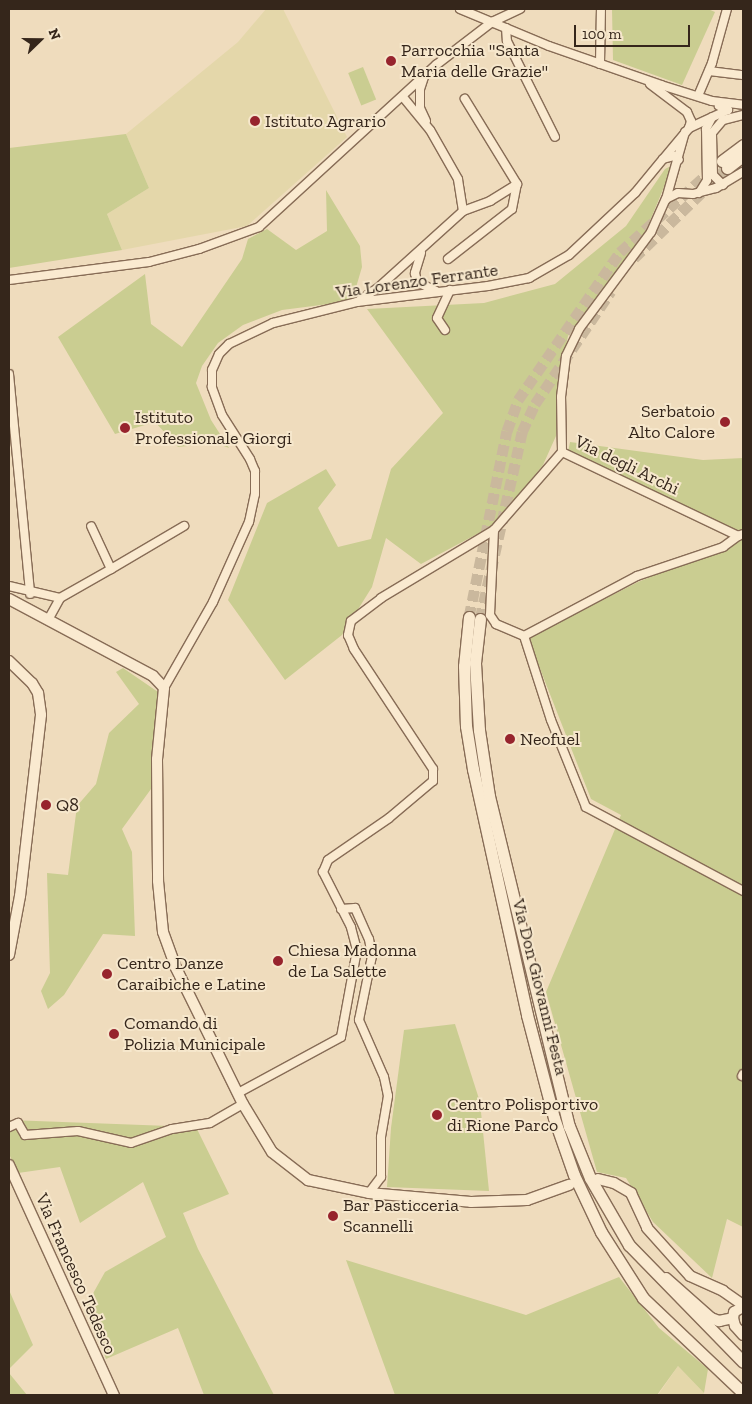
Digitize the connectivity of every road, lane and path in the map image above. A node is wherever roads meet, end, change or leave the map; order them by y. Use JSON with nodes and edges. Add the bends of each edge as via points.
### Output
{"nodes":[{"id":1,"x":460,"y":9,"type":"edge"},
{"id":2,"x":520,"y":9,"type":"edge"},
{"id":3,"x":601,"y":9,"type":"edge"},
{"id":4,"x":727,"y":9,"type":"edge"},
{"id":5,"x":492,"y":22,"type":"junction"},
{"id":6,"x":506,"y":28,"type":"junction"},
{"id":7,"x":600,"y":64,"type":"junction"},
{"id":8,"x":709,"y":71,"type":"junction"},
{"id":9,"x":424,"y":75,"type":"junction"},
{"id":10,"x":743,"y":75,"type":"edge"},
{"id":11,"x":643,"y":79,"type":"junction"},
{"id":12,"x":698,"y":96,"type":"junction"},
{"id":13,"x":403,"y":97,"type":"junction"},
{"id":14,"x":464,"y":99,"type":"dead end"},
{"id":15,"x":712,"y":100,"type":"junction"},
{"id":16,"x":743,"y":105,"type":"edge"},
{"id":17,"x":743,"y":115,"type":"edge"},
{"id":18,"x":712,"y":117,"type":"junction"},
{"id":19,"x":430,"y":130,"type":"junction"},
{"id":20,"x":687,"y":130,"type":"junction"},
{"id":21,"x":555,"y":137,"type":"dead end"},
{"id":22,"x":743,"y":145,"type":"edge"},
{"id":23,"x":743,"y":156,"type":"edge"},
{"id":24,"x":663,"y":160,"type":"junction"},
{"id":25,"x":679,"y":160,"type":"junction"},
{"id":26,"x":743,"y":172,"type":"edge"},
{"id":27,"x":674,"y":177,"type":"junction"},
{"id":28,"x":517,"y":184,"type":"junction"},
{"id":29,"x":723,"y":185,"type":"junction"},
{"id":30,"x":684,"y":193,"type":"junction"},
{"id":31,"x":699,"y":193,"type":"junction"},
{"id":32,"x":666,"y":199,"type":"junction"},
{"id":33,"x":463,"y":211,"type":"junction"},
{"id":34,"x":423,"y":249,"type":"junction"},
{"id":35,"x":448,"y":259,"type":"dead end"},
{"id":36,"x":9,"y":280,"type":"edge"},
{"id":37,"x":450,"y":290,"type":"junction"},
{"id":38,"x":436,"y":291,"type":"junction"},
{"id":39,"x":357,"y":302,"type":"junction"},
{"id":40,"x":445,"y":330,"type":"dead end"},
{"id":41,"x":9,"y":374,"type":"edge"},
{"id":42,"x":562,"y":452,"type":"junction"},
{"id":43,"x":91,"y":526,"type":"dead end"},
{"id":44,"x":184,"y":526,"type":"dead end"},
{"id":45,"x":494,"y":530,"type":"junction"},
{"id":46,"x":741,"y":535,"type":"edge"},
{"id":47,"x":111,"y":568,"type":"junction"},
{"id":48,"x":9,"y":586,"type":"edge"},
{"id":49,"x":30,"y":594,"type":"junction"},
{"id":50,"x":9,"y":598,"type":"edge"},
{"id":51,"x":60,"y":598,"type":"junction"},
{"id":52,"x":48,"y":620,"type":"junction"},
{"id":53,"x":524,"y":636,"type":"junction"},
{"id":54,"x":9,"y":661,"type":"edge"},
{"id":55,"x":164,"y":688,"type":"junction"},
{"id":56,"x":743,"y":891,"type":"edge"},
{"id":57,"x":341,"y":909,"type":"junction"},
{"id":58,"x":9,"y":955,"type":"edge"},
{"id":59,"x":238,"y":1093,"type":"junction"},
{"id":60,"x":243,"y":1104,"type":"junction"},
{"id":61,"x":9,"y":1127,"type":"edge"},
{"id":62,"x":9,"y":1166,"type":"edge"},
{"id":63,"x":598,"y":1179,"type":"dead end"},
{"id":64,"x":569,"y":1185,"type":"dead end"},
{"id":65,"x":369,"y":1193,"type":"junction"},
{"id":66,"x":649,"y":1268,"type":"junction"},
{"id":67,"x":743,"y":1306,"type":"edge"},
{"id":68,"x":733,"y":1318,"type":"junction"},
{"id":69,"x":743,"y":1335,"type":"edge"},
{"id":70,"x":743,"y":1362,"type":"edge"},
{"id":71,"x":743,"y":1392,"type":"edge"},
{"id":72,"x":114,"y":1395,"type":"edge"}],
"edges":[{"from":1,"to":5,"type":"street"},
{"from":2,"to":5,"type":"street"},
{"from":3,"to":7,"type":"street"},
{"from":4,"to":8,"type":"street"},
{"from":5,"to":6,"type":"street"},
{"from":5,"to":9,"type":"street"},
{"from":6,"to":7,"type":"street"},
{"from":6,"to":21,"type":"street","via":[[507,41]]},
{"from":7,"to":11,"type":"street"},
{"from":8,"to":10,"type":"street"},
{"from":8,"to":12,"type":"street"},
{"from":9,"to":13,"type":"street"},
{"from":9,"to":19,"type":"street","via":[[420,108]]},
{"from":11,"to":12,"type":"street"},
{"from":11,"to":20,"type":"street","via":[[687,112]]},
{"from":12,"to":15,"type":"street"},
{"from":13,"to":19,"type":"street"},
{"from":13,"to":36,"type":"street","via":[[259,227],[199,249],[149,262]]},
{"from":14,"to":28,"type":"street"},
{"from":15,"to":16,"type":"street"},
{"from":15,"to":18,"type":"street","via":[[728,109]]},
{"from":17,"to":29,"type":"street","via":[[723,120],[712,133],[713,175]]},
{"from":18,"to":20,"type":"street"},
{"from":18,"to":31,"type":"street","via":[[706,129],[707,180]]},
{"from":19,"to":33,"type":"street","via":[[458,179]]},
{"from":20,"to":24,"type":"street","name":"Via Lorenzo Ferrante"},
{"from":20,"to":25,"type":"street","name":"Via degli Archi"},
{"from":22,"to":23,"type":"main road","via":[[724,165]]},
{"from":24,"to":25,"type":"street","via":[[674,156]]},
{"from":24,"to":37,"type":"street","name":"Via Lorenzo Ferrante","via":[[635,193],[568,255],[528,278]]},
{"from":25,"to":27,"type":"street","name":"Via degli Archi"},
{"from":26,"to":29,"type":"street"},
{"from":27,"to":30,"type":"street"},
{"from":27,"to":32,"type":"street","name":"Via degli Archi"},
{"from":28,"to":33,"type":"street","via":[[490,202]]},
{"from":28,"to":35,"type":"street","via":[[512,209]]},
{"from":29,"to":31,"type":"street"},
{"from":30,"to":31,"type":"street"},
{"from":30,"to":32,"type":"street"},
{"from":32,"to":42,"type":"street","name":"Via degli Archi","via":[[651,232],[579,329],[566,356],[561,397]]},
{"from":33,"to":34,"type":"street"},
{"from":34,"to":38,"type":"street","via":[[414,273],[417,282]]},
{"from":34,"to":39,"type":"street"},
{"from":37,"to":38,"type":"street","name":"Via Lorenzo Ferrante"},
{"from":37,"to":40,"type":"street","via":[[437,318]]},
{"from":38,"to":39,"type":"street","name":"Via Lorenzo Ferrante"},
{"from":39,"to":55,"type":"street","name":"Via Lorenzo Ferrante","via":[[273,323],[230,344],[218,354],[212,370],[212,387],[222,415],[250,459],[255,494],[249,522],[213,602]]},
{"from":41,"to":49,"type":"street"},
{"from":42,"to":45,"type":"street"},
{"from":42,"to":46,"type":"street","name":"Via degli Archi"},
{"from":43,"to":47,"type":"street"},
{"from":44,"to":47,"type":"street"},
{"from":45,"to":53,"type":"street","via":[[490,615],[496,624]]},
{"from":45,"to":57,"type":"street","via":[[381,598],[351,621],[348,635],[354,649],[433,769],[433,781],[395,813],[328,860],[323,872]]},
{"from":46,"to":53,"type":"street","via":[[723,547],[637,576]]},
{"from":47,"to":51,"type":"street"},
{"from":48,"to":49,"type":"street"},
{"from":49,"to":51,"type":"street"},
{"from":50,"to":52,"type":"street"},
{"from":51,"to":52,"type":"street"},
{"from":52,"to":55,"type":"street","via":[[153,676]]},
{"from":53,"to":56,"type":"street","via":[[551,720],[586,807]]},
{"from":54,"to":58,"type":"street","via":[[32,682],[38,693],[41,715],[20,896]]},
{"from":55,"to":59,"type":"street","via":[[157,759],[160,911],[176,968]]},
{"from":57,"to":59,"type":"street","via":[[357,950],[340,1037]]},
{"from":57,"to":65,"type":"street","via":[[355,908],[369,939],[372,956],[359,1020],[384,1077],[388,1096],[381,1137],[381,1176]]},
{"from":59,"to":60,"type":"street"},
{"from":60,"to":61,"type":"street","via":[[210,1122],[198,1122],[131,1143],[78,1131],[24,1135],[18,1122]]},
{"from":60,"to":65,"type":"street","via":[[272,1152],[298,1174],[308,1180]]},
{"from":62,"to":72,"type":"street","name":"Via Francesco Tedesco"},
{"from":63,"to":67,"type":"street","via":[[614,1183],[631,1193],[647,1228],[690,1276],[724,1291]]},
{"from":64,"to":65,"type":"street","via":[[527,1200],[471,1202]]},
{"from":66,"to":68,"type":"street","via":[[684,1292],[711,1318],[719,1321]]},
{"from":66,"to":70,"type":"main road","name":"Via Don Giovanni Festa"},
{"from":66,"to":71,"type":"main road","name":"Via Don Giovanni Festa","via":[[629,1245],[590,1178],[569,1126],[556,1078],[484,768],[475,663],[475,618],[464,676],[466,726],[527,1014],[554,1118],[574,1175],[601,1232],[644,1298]]},
{"from":67,"to":68,"type":"street","via":[[734,1312]]},
{"from":68,"to":69,"type":"street"}]}
